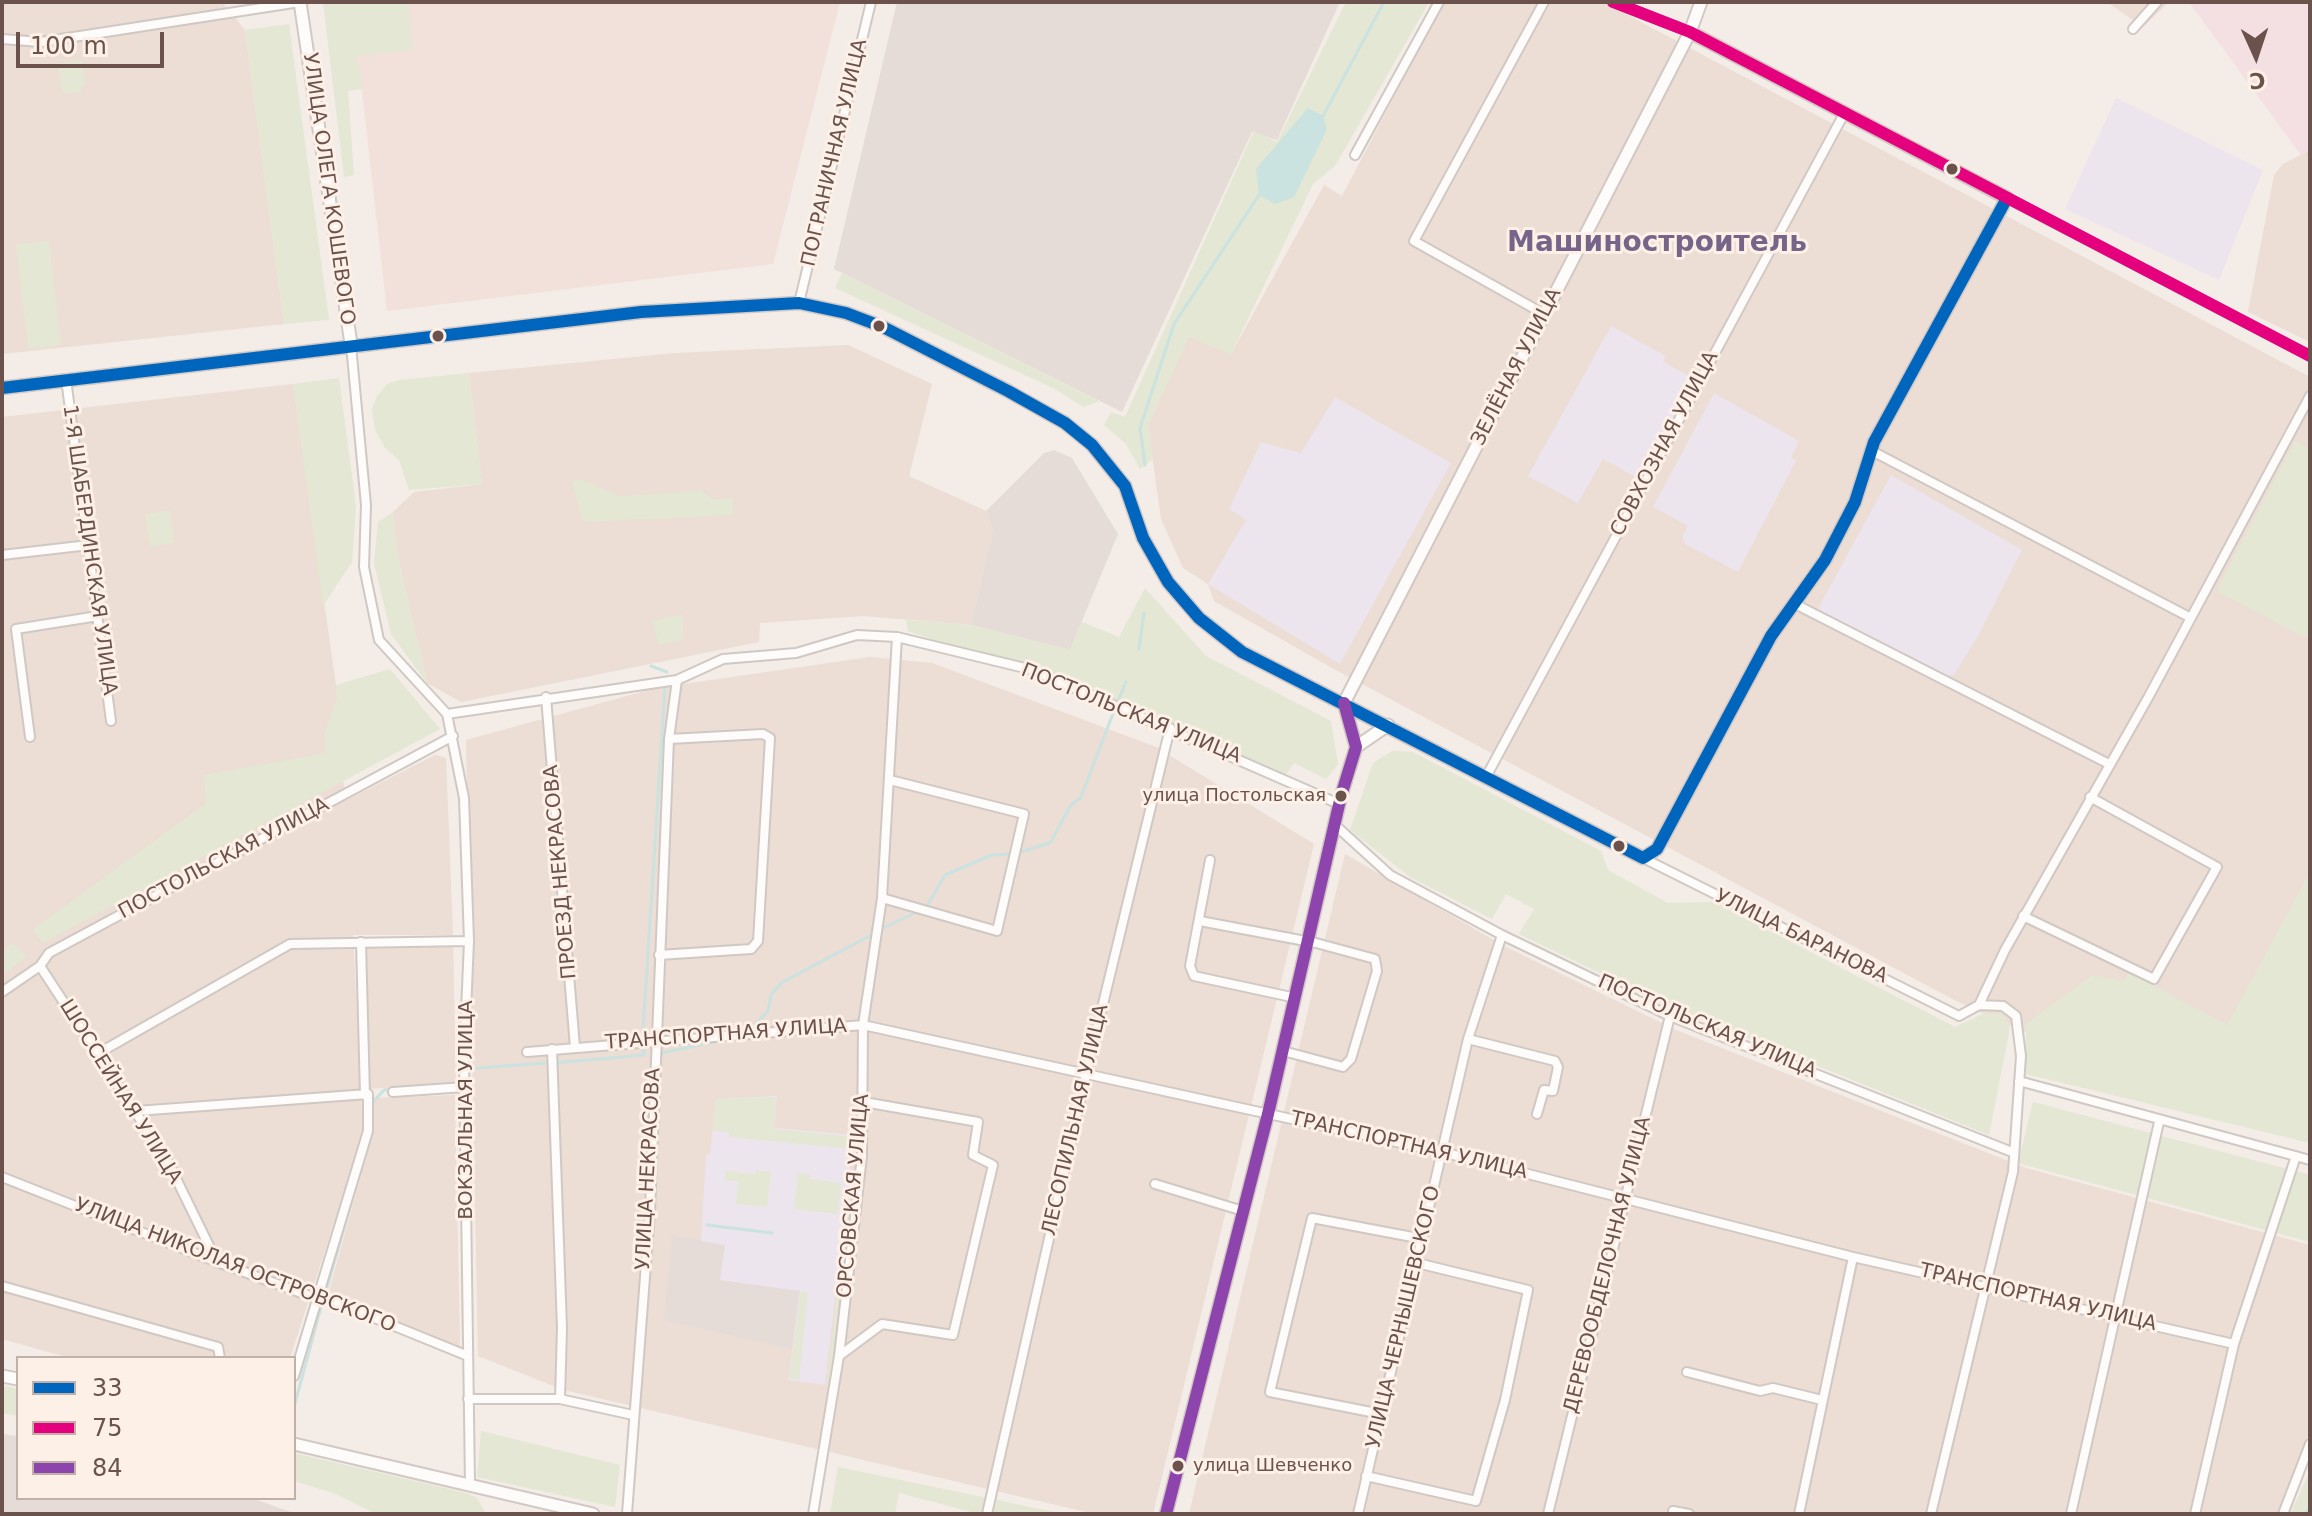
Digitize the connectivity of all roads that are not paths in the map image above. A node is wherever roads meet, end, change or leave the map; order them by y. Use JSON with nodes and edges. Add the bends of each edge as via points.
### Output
{"nodes":[{"id":1,"x":300,"y":2,"type":"edge"},
{"id":2,"x":871,"y":2,"type":"edge"},
{"id":3,"x":1439,"y":2,"type":"edge"},
{"id":4,"x":1544,"y":2,"type":"edge"},
{"id":5,"x":1613,"y":2,"type":"edge"},
{"id":6,"x":1701,"y":2,"type":"edge"},
{"id":7,"x":2157,"y":2,"type":"edge"},
{"id":8,"x":2133,"y":29,"type":"dead end"},
{"id":9,"x":1690,"y":32,"type":"junction"},
{"id":10,"x":2,"y":39,"type":"edge"},
{"id":11,"x":1845,"y":112,"type":"junction"},
{"id":12,"x":1355,"y":155,"type":"dead end"},
{"id":13,"x":2007,"y":198,"type":"junction"},
{"id":14,"x":799,"y":303,"type":"junction"},
{"id":15,"x":1544,"y":314,"type":"junction"},
{"id":16,"x":351,"y":344,"type":"junction"},
{"id":17,"x":2310,"y":356,"type":"edge"},
{"id":18,"x":66,"y":379,"type":"junction"},
{"id":19,"x":2,"y":388,"type":"edge"},
{"id":20,"x":2310,"y":396,"type":"edge"},
{"id":21,"x":1872,"y":451,"type":"junction"},
{"id":22,"x":89,"y":545,"type":"junction"},
{"id":23,"x":2,"y":555,"type":"edge"},
{"id":24,"x":1793,"y":603,"type":"junction"},
{"id":25,"x":98,"y":616,"type":"junction"},
{"id":26,"x":2191,"y":618,"type":"junction"},
{"id":27,"x":897,"y":637,"type":"junction"},
{"id":28,"x":677,"y":680,"type":"junction"},
{"id":29,"x":546,"y":697,"type":"junction"},
{"id":30,"x":1344,"y":703,"type":"junction"},
{"id":31,"x":447,"y":714,"type":"junction"},
{"id":32,"x":111,"y":721,"type":"dead end"},
{"id":33,"x":1388,"y":725,"type":"junction"},
{"id":34,"x":1170,"y":728,"type":"junction"},
{"id":35,"x":453,"y":736,"type":"junction"},
{"id":36,"x":30,"y":737,"type":"dead end"},
{"id":37,"x":669,"y":739,"type":"junction"},
{"id":38,"x":1356,"y":747,"type":"junction"},
{"id":39,"x":2109,"y":764,"type":"junction"},
{"id":40,"x":1486,"y":777,"type":"junction"},
{"id":41,"x":890,"y":780,"type":"junction"},
{"id":42,"x":2090,"y":797,"type":"junction"},
{"id":43,"x":1339,"y":804,"type":"junction"},
{"id":44,"x":1335,"y":825,"type":"junction"},
{"id":45,"x":1643,"y":858,"type":"junction"},
{"id":46,"x":1210,"y":860,"type":"dead end"},
{"id":47,"x":882,"y":898,"type":"junction"},
{"id":48,"x":2023,"y":916,"type":"junction"},
{"id":49,"x":1200,"y":921,"type":"junction"},
{"id":50,"x":1502,"y":935,"type":"junction"},
{"id":51,"x":469,"y":941,"type":"junction"},
{"id":52,"x":361,"y":942,"type":"junction"},
{"id":53,"x":1309,"y":943,"type":"junction"},
{"id":54,"x":659,"y":955,"type":"junction"},
{"id":55,"x":40,"y":966,"type":"junction"},
{"id":56,"x":2,"y":992,"type":"edge"},
{"id":57,"x":1296,"y":998,"type":"junction"},
{"id":58,"x":1979,"y":1005,"type":"junction"},
{"id":59,"x":1670,"y":1016,"type":"junction"},
{"id":60,"x":863,"y":1025,"type":"junction"},
{"id":61,"x":654,"y":1039,"type":"junction"},
{"id":62,"x":1468,"y":1039,"type":"junction"},
{"id":63,"x":575,"y":1047,"type":"junction"},
{"id":64,"x":552,"y":1049,"type":"junction"},
{"id":65,"x":1283,"y":1051,"type":"junction"},
{"id":66,"x":527,"y":1052,"type":"dead end"},
{"id":67,"x":97,"y":1054,"type":"junction"},
{"id":68,"x":1086,"y":1074,"type":"junction"},
{"id":69,"x":2019,"y":1081,"type":"junction"},
{"id":70,"x":465,"y":1087,"type":"junction"},
{"id":71,"x":393,"y":1092,"type":"dead end"},
{"id":72,"x":367,"y":1094,"type":"junction"},
{"id":73,"x":864,"y":1102,"type":"junction"},
{"id":74,"x":136,"y":1111,"type":"junction"},
{"id":75,"x":1268,"y":1114,"type":"junction"},
{"id":76,"x":1537,"y":1114,"type":"dead end"},
{"id":77,"x":2159,"y":1122,"type":"junction"},
{"id":78,"x":1442,"y":1152,"type":"junction"},
{"id":79,"x":2012,"y":1152,"type":"junction"},
{"id":80,"x":2296,"y":1156,"type":"junction"},
{"id":81,"x":2310,"y":1160,"type":"edge"},
{"id":82,"x":2,"y":1177,"type":"edge"},
{"id":83,"x":1155,"y":1184,"type":"dead end"},
{"id":84,"x":1624,"y":1197,"type":"junction"},
{"id":85,"x":1243,"y":1211,"type":"junction"},
{"id":86,"x":1423,"y":1239,"type":"junction"},
{"id":87,"x":1853,"y":1257,"type":"junction"},
{"id":88,"x":217,"y":1262,"type":"junction"},
{"id":89,"x":1417,"y":1263,"type":"junction"},
{"id":90,"x":1984,"y":1285,"type":"junction"},
{"id":91,"x":2,"y":1286,"type":"edge"},
{"id":92,"x":318,"y":1299,"type":"junction"},
{"id":93,"x":2117,"y":1316,"type":"junction"},
{"id":94,"x":2234,"y":1344,"type":"junction"},
{"id":95,"x":220,"y":1356,"type":"edge"},
{"id":96,"x":468,"y":1356,"type":"junction"},
{"id":97,"x":839,"y":1356,"type":"junction"},
{"id":98,"x":296,"y":1370,"type":"edge"},
{"id":99,"x":1687,"y":1372,"type":"dead end"},
{"id":100,"x":468,"y":1399,"type":"junction"},
{"id":101,"x":560,"y":1399,"type":"junction"},
{"id":102,"x":1822,"y":1400,"type":"junction"},
{"id":103,"x":1381,"y":1414,"type":"junction"},
{"id":104,"x":633,"y":1415,"type":"junction"},
{"id":105,"x":296,"y":1444,"type":"edge"},
{"id":106,"x":2310,"y":1444,"type":"edge"},
{"id":107,"x":1366,"y":1476,"type":"junction"},
{"id":108,"x":470,"y":1485,"type":"junction"},
{"id":109,"x":1673,"y":1511,"type":"dead end"},
{"id":110,"x":593,"y":1514,"type":"edge"},
{"id":111,"x":627,"y":1514,"type":"edge"},
{"id":112,"x":813,"y":1514,"type":"edge"},
{"id":113,"x":987,"y":1514,"type":"edge"},
{"id":114,"x":1166,"y":1514,"type":"edge"},
{"id":115,"x":1358,"y":1514,"type":"edge"},
{"id":116,"x":1548,"y":1514,"type":"edge"},
{"id":117,"x":1689,"y":1514,"type":"edge"},
{"id":118,"x":1799,"y":1514,"type":"edge"},
{"id":119,"x":1931,"y":1514,"type":"edge"},
{"id":120,"x":2071,"y":1514,"type":"edge"},
{"id":121,"x":2195,"y":1514,"type":"edge"},
{"id":122,"x":2283,"y":1514,"type":"edge"}],
"edges":[{"from":1,"to":10,"type":"street","via":[[41,42]]},
{"from":1,"to":16,"type":"main road","name":"УЛИЦА ОЛЕГА КОШЕВОГО"},
{"from":2,"to":14,"type":"street","name":"ПОГРАНИЧНАЯ УЛИЦА"},
{"from":3,"to":12,"type":"street"},
{"from":4,"to":15,"type":"street","via":[[1414,241]]},
{"from":5,"to":9,"type":"street"},
{"from":6,"to":9,"type":"main road","name":"ЗЕЛЁНАЯ УЛИЦА"},
{"from":7,"to":8,"type":"street"},
{"from":9,"to":11,"type":"main road"},
{"from":9,"to":15,"type":"main road","name":"ЗЕЛЁНАЯ УЛИЦА"},
{"from":11,"to":13,"type":"main road"},
{"from":11,"to":40,"type":"street","name":"СОВХОЗНАЯ УЛИЦА"},
{"from":13,"to":17,"type":"street"},
{"from":13,"to":21,"type":"main road"},
{"from":14,"to":16,"type":"main road","via":[[641,312]]},
{"from":14,"to":30,"type":"main road","via":[[883,327],[1065,423],[1092,445],[1125,486],[1143,538],[1168,582],[1199,618],[1242,652]]},
{"from":15,"to":30,"type":"main road","name":"ЗЕЛЁНАЯ УЛИЦА"},
{"from":16,"to":18,"type":"main road"},
{"from":16,"to":31,"type":"street","name":"УЛИЦА ОЛЕГА КОШЕВОГО","via":[[366,505],[364,567],[379,640]]},
{"from":18,"to":19,"type":"main road"},
{"from":18,"to":22,"type":"street","name":"1-Я ШАБЕРДИНСКАЯ УЛИЦА"},
{"from":20,"to":26,"type":"street"},
{"from":21,"to":24,"type":"main road","via":[[1855,502],[1825,560]]},
{"from":21,"to":26,"type":"street"},
{"from":22,"to":23,"type":"street"},
{"from":22,"to":25,"type":"street","name":"1-Я ШАБЕРДИНСКАЯ УЛИЦА"},
{"from":24,"to":39,"type":"street"},
{"from":24,"to":45,"type":"main road","via":[[1657,849]]},
{"from":25,"to":32,"type":"street","name":"1-Я ШАБЕРДИНСКАЯ УЛИЦА"},
{"from":25,"to":36,"type":"street","via":[[16,629]]},
{"from":26,"to":39,"type":"street"},
{"from":27,"to":28,"type":"street","name":"ПОСТОЛЬСКАЯ УЛИЦА","via":[[857,635],[796,653],[723,659]]},
{"from":27,"to":34,"type":"street","name":"ПОСТОЛЬСКАЯ УЛИЦА","via":[[1033,670]]},
{"from":27,"to":41,"type":"street","name":"ОРСОВСКАЯ УЛИЦА"},
{"from":28,"to":29,"type":"street","name":"ПОСТОЛЬСКАЯ УЛИЦА"},
{"from":28,"to":37,"type":"street","name":"УЛИЦА НЕКРАСОВА"},
{"from":29,"to":31,"type":"street","name":"ПОСТОЛЬСКАЯ УЛИЦА"},
{"from":29,"to":63,"type":"street","name":"ПРОЕЗД НЕКРАСОВА"},
{"from":30,"to":33,"type":"main road"},
{"from":30,"to":38,"type":"main road"},
{"from":31,"to":35,"type":"street","name":"ВОКЗАЛЬНАЯ УЛИЦА"},
{"from":33,"to":38,"type":"main road"},
{"from":33,"to":40,"type":"main road"},
{"from":34,"to":43,"type":"street","name":"ПОСТОЛЬСКАЯ УЛИЦА"},
{"from":34,"to":68,"type":"street","name":"ЛЕСОПИЛЬНАЯ УЛИЦА"},
{"from":35,"to":51,"type":"street","name":"ВОКЗАЛЬНАЯ УЛИЦА","via":[[464,798]]},
{"from":35,"to":55,"type":"street","name":"ПОСТОЛЬСКАЯ УЛИЦА","via":[[49,953]]},
{"from":37,"to":54,"type":"street","name":"УЛИЦА НЕКРАСОВА"},
{"from":37,"to":54,"type":"street","via":[[763,734],[770,738],[758,941],[751,949]]},
{"from":38,"to":43,"type":"main road"},
{"from":39,"to":42,"type":"street"},
{"from":40,"to":45,"type":"main road"},
{"from":41,"to":47,"type":"street","name":"ОРСОВСКАЯ УЛИЦА"},
{"from":41,"to":47,"type":"street","via":[[1024,814],[997,931]]},
{"from":42,"to":48,"type":"street"},
{"from":42,"to":48,"type":"street","via":[[2217,867],[2154,979]]},
{"from":43,"to":44,"type":"main road"},
{"from":44,"to":50,"type":"street","name":"ПОСТОЛЬСКАЯ УЛИЦА","via":[[1390,875]]},
{"from":44,"to":53,"type":"main road"},
{"from":45,"to":58,"type":"street","name":"УЛИЦА БАРАНОВА","via":[[1959,1016]]},
{"from":46,"to":49,"type":"street"},
{"from":47,"to":60,"type":"street","name":"ОРСОВСКАЯ УЛИЦА"},
{"from":48,"to":58,"type":"street"},
{"from":49,"to":53,"type":"street"},
{"from":49,"to":57,"type":"street","via":[[1190,966],[1194,976]]},
{"from":50,"to":59,"type":"street","name":"ПОСТОЛЬСКАЯ УЛИЦА"},
{"from":50,"to":62,"type":"street","name":"УЛИЦА ЧЕРНЫШЕВСКОГО"},
{"from":51,"to":52,"type":"street"},
{"from":51,"to":70,"type":"street","name":"ВОКЗАЛЬНАЯ УЛИЦА"},
{"from":52,"to":67,"type":"street","via":[[290,944]]},
{"from":52,"to":72,"type":"street"},
{"from":53,"to":57,"type":"main road"},
{"from":53,"to":65,"type":"street","via":[[1375,959],[1377,971],[1351,1059],[1343,1067]]},
{"from":54,"to":61,"type":"street","name":"УЛИЦА НЕКРАСОВА"},
{"from":55,"to":56,"type":"street","name":"ПОСТОЛЬСКАЯ УЛИЦА"},
{"from":55,"to":67,"type":"street","name":"ШОССЕЙНАЯ УЛИЦА"},
{"from":57,"to":65,"type":"main road"},
{"from":58,"to":69,"type":"street","via":[[2003,1006],[2016,1016]]},
{"from":59,"to":79,"type":"street","name":"ПОСТОЛЬСКАЯ УЛИЦА"},
{"from":59,"to":84,"type":"street","name":"ДЕРЕВООБДЕЛОЧНАЯ УЛИЦА"},
{"from":60,"to":61,"type":"street","name":"ТРАНСПОРТНАЯ УЛИЦА"},
{"from":60,"to":68,"type":"street","name":"ТРАНСПОРТНАЯ УЛИЦА"},
{"from":60,"to":73,"type":"street","name":"ОРСОВСКАЯ УЛИЦА"},
{"from":61,"to":63,"type":"street","name":"ТРАНСПОРТНАЯ УЛИЦА"},
{"from":61,"to":104,"type":"street","name":"УЛИЦА НЕКРАСОВА","via":[[650,1211]]},
{"from":62,"to":76,"type":"street","via":[[1555,1061],[1553,1091],[1544,1090]]},
{"from":62,"to":78,"type":"street","name":"УЛИЦА ЧЕРНЫШЕВСКОГО"},
{"from":63,"to":64,"type":"street","name":"ТРАНСПОРТНАЯ УЛИЦА"},
{"from":64,"to":66,"type":"street","name":"ТРАНСПОРТНАЯ УЛИЦА"},
{"from":64,"to":101,"type":"street"},
{"from":65,"to":75,"type":"main road"},
{"from":67,"to":74,"type":"street","name":"ШОССЕЙНАЯ УЛИЦА"},
{"from":68,"to":75,"type":"street","name":"ТРАНСПОРТНАЯ УЛИЦА"},
{"from":68,"to":113,"type":"street","name":"ЛЕСОПИЛЬНАЯ УЛИЦА"},
{"from":69,"to":77,"type":"street"},
{"from":69,"to":79,"type":"street"},
{"from":70,"to":71,"type":"street"},
{"from":70,"to":96,"type":"street","name":"ВОКЗАЛЬНАЯ УЛИЦА"},
{"from":72,"to":74,"type":"street"},
{"from":72,"to":92,"type":"street","via":[[368,1131]]},
{"from":73,"to":97,"type":"street","name":"ОРСОВСКАЯ УЛИЦА"},
{"from":73,"to":97,"type":"street","via":[[978,1122],[973,1155],[993,1165],[953,1335],[882,1324]]},
{"from":74,"to":88,"type":"street","name":"ШОССЕЙНАЯ УЛИЦА","via":[[168,1162]]},
{"from":75,"to":78,"type":"street","name":"ТРАНСПОРТНАЯ УЛИЦА"},
{"from":75,"to":85,"type":"main road"},
{"from":77,"to":80,"type":"street"},
{"from":77,"to":93,"type":"street"},
{"from":78,"to":84,"type":"street","name":"ТРАНСПОРТНАЯ УЛИЦА"},
{"from":78,"to":86,"type":"street","name":"УЛИЦА ЧЕРНЫШЕВСКОГО"},
{"from":79,"to":90,"type":"street","via":[[2013,1172]]},
{"from":80,"to":81,"type":"street"},
{"from":80,"to":94,"type":"street"},
{"from":82,"to":88,"type":"street","name":"УЛИЦА НИКОЛАЯ ОСТРОВСКОГО"},
{"from":83,"to":85,"type":"street"},
{"from":84,"to":87,"type":"street","name":"ТРАНСПОРТНАЯ УЛИЦА"},
{"from":84,"to":116,"type":"street","name":"ДЕРЕВООБДЕЛОЧНАЯ УЛИЦА"},
{"from":85,"to":114,"type":"main road"},
{"from":86,"to":89,"type":"street","name":"УЛИЦА ЧЕРНЫШЕВСКОГО"},
{"from":86,"to":103,"type":"street","via":[[1312,1218],[1270,1392]]},
{"from":87,"to":90,"type":"street","name":"ТРАНСПОРТНАЯ УЛИЦА"},
{"from":87,"to":102,"type":"street"},
{"from":88,"to":92,"type":"street","name":"УЛИЦА НИКОЛАЯ ОСТРОВСКОГО"},
{"from":89,"to":103,"type":"street","name":"УЛИЦА ЧЕРНЫШЕВСКОГО"},
{"from":89,"to":107,"type":"street","via":[[1528,1290],[1505,1400],[1476,1501]]},
{"from":90,"to":93,"type":"street","name":"ТРАНСПОРТНАЯ УЛИЦА"},
{"from":90,"to":119,"type":"street"},
{"from":91,"to":95,"type":"street","via":[[218,1347]]},
{"from":92,"to":96,"type":"street","name":"УЛИЦА НИКОЛАЯ ОСТРОВСКОГО"},
{"from":92,"to":98,"type":"street"},
{"from":93,"to":94,"type":"street","name":"ТРАНСПОРТНАЯ УЛИЦА"},
{"from":93,"to":120,"type":"street"},
{"from":94,"to":121,"type":"street"},
{"from":96,"to":100,"type":"street","name":"ВОКЗАЛЬНАЯ УЛИЦА"},
{"from":97,"to":112,"type":"street","name":"ОРСОВСКАЯ УЛИЦА"},
{"from":99,"to":102,"type":"street"},
{"from":100,"to":101,"type":"street"},
{"from":100,"to":108,"type":"street","name":"ВОКЗАЛЬНАЯ УЛИЦА"},
{"from":101,"to":104,"type":"street"},
{"from":102,"to":118,"type":"street"},
{"from":103,"to":107,"type":"street","name":"УЛИЦА ЧЕРНЫШЕВСКОГО"},
{"from":104,"to":111,"type":"street","name":"УЛИЦА НЕКРАСОВА"},
{"from":105,"to":108,"type":"main road"},
{"from":106,"to":122,"type":"street"},
{"from":107,"to":115,"type":"street","name":"УЛИЦА ЧЕРНЫШЕВСКОГО"},
{"from":108,"to":110,"type":"main road"},
{"from":109,"to":117,"type":"street"}]}
